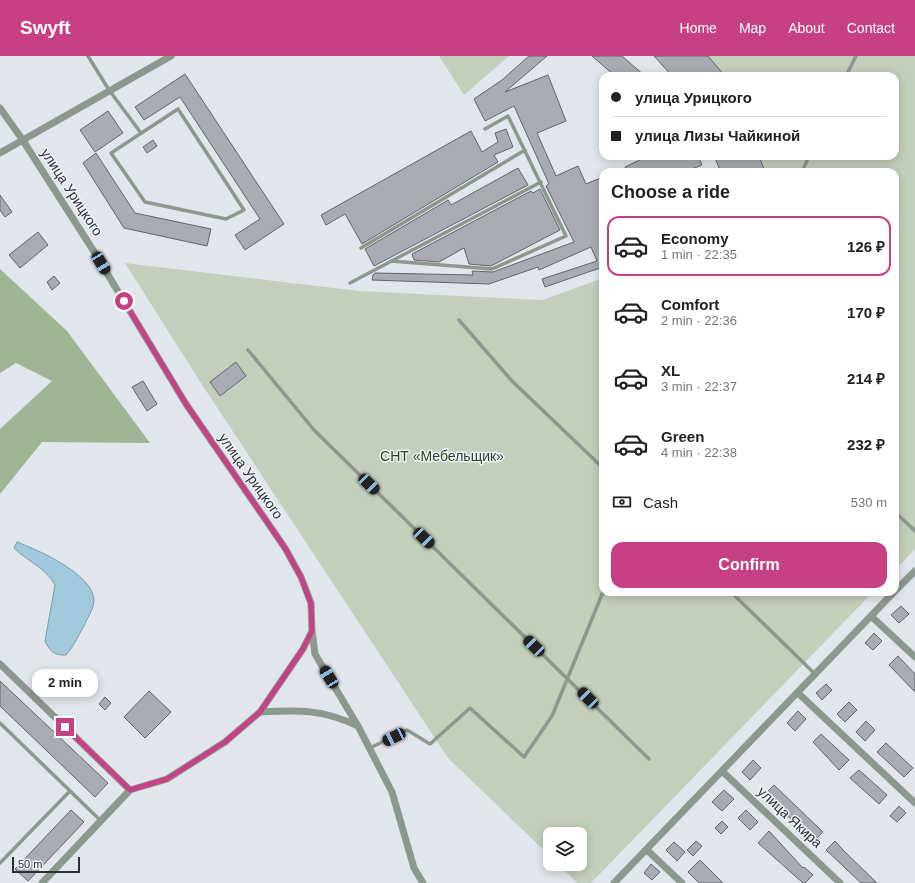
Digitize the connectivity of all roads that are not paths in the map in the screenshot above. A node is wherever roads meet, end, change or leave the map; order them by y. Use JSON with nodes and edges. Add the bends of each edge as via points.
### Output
{"nodes":[{"id":1,"x":88,"y":56,"type":"edge"},
{"id":2,"x":171,"y":56,"type":"edge"},
{"id":3,"x":856,"y":56,"type":"edge"},
{"id":4,"x":848,"y":72,"type":"edge"},
{"id":5,"x":110,"y":90,"type":"junction"},
{"id":6,"x":0,"y":108,"type":"edge"},
{"id":7,"x":485,"y":129,"type":"dead end"},
{"id":8,"x":141,"y":133,"type":"junction"},
{"id":9,"x":22,"y":139,"type":"junction"},
{"id":10,"x":525,"y":150,"type":"junction"},
{"id":11,"x":0,"y":153,"type":"edge"},
{"id":12,"x":541,"y":182,"type":"junction"},
{"id":13,"x":361,"y":248,"type":"dead end"},
{"id":14,"x":391,"y":261,"type":"junction"},
{"id":15,"x":350,"y":283,"type":"dead end"},
{"id":16,"x":459,"y":320,"type":"dead end"},
{"id":17,"x":248,"y":350,"type":"dead end"},
{"id":18,"x":599,"y":464,"type":"edge"},
{"id":19,"x":899,"y":516,"type":"edge"},
{"id":20,"x":915,"y":532,"type":"edge"},
{"id":21,"x":915,"y":571,"type":"edge"},
{"id":22,"x":899,"y":588,"type":"edge"},
{"id":23,"x":601,"y":596,"type":"edge"},
{"id":24,"x":735,"y":596,"type":"edge"},
{"id":25,"x":891,"y":596,"type":"edge"},
{"id":26,"x":871,"y":616,"type":"junction"},
{"id":27,"x":312,"y":631,"type":"junction"},
{"id":28,"x":915,"y":658,"type":"edge"},
{"id":29,"x":0,"y":664,"type":"edge"},
{"id":30,"x":816,"y":675,"type":"junction"},
{"id":31,"x":567,"y":678,"type":"junction"},
{"id":32,"x":798,"y":693,"type":"junction"},
{"id":33,"x":260,"y":712,"type":"junction"},
{"id":34,"x":0,"y":723,"type":"edge"},
{"id":35,"x":358,"y":726,"type":"junction"},
{"id":36,"x":369,"y":749,"type":"junction"},
{"id":37,"x":649,"y":758,"type":"dead end"},
{"id":38,"x":722,"y":771,"type":"junction"},
{"id":39,"x":130,"y":790,"type":"junction"},
{"id":40,"x":70,"y":791,"type":"junction"},
{"id":41,"x":915,"y":803,"type":"edge"},
{"id":42,"x":101,"y":821,"type":"junction"},
{"id":43,"x":647,"y":850,"type":"junction"},
{"id":44,"x":0,"y":863,"type":"edge"},
{"id":45,"x":42,"y":883,"type":"edge"},
{"id":46,"x":423,"y":883,"type":"edge"},
{"id":47,"x":614,"y":883,"type":"edge"},
{"id":48,"x":682,"y":883,"type":"edge"},
{"id":49,"x":840,"y":883,"type":"edge"}],
"edges":[{"from":1,"to":5,"type":"lane"},
{"from":2,"to":5,"type":"street"},
{"from":3,"to":4,"type":"lane"},
{"from":5,"to":8,"type":"lane"},
{"from":5,"to":9,"type":"street"},
{"from":6,"to":9,"type":"street","name":"улица Урицкого"},
{"from":7,"to":10,"type":"lane","via":[[508,116]]},
{"from":8,"to":8,"type":"lane","via":[[178,109],[244,210],[226,219],[145,202],[111,153]]},
{"from":9,"to":11,"type":"street"},
{"from":9,"to":27,"type":"street","name":"улица Урицкого","via":[[94,250],[186,404],[285,548],[301,577],[311,604]]},
{"from":10,"to":12,"type":"lane"},
{"from":10,"to":13,"type":"lane"},
{"from":12,"to":14,"type":"lane"},
{"from":12,"to":14,"type":"lane","via":[[566,236],[492,269]]},
{"from":14,"to":15,"type":"lane"},
{"from":16,"to":18,"type":"lane","via":[[512,381]]},
{"from":17,"to":31,"type":"lane","via":[[314,430]]},
{"from":19,"to":20,"type":"lane"},
{"from":21,"to":22,"type":"street"},
{"from":23,"to":31,"type":"lane"},
{"from":24,"to":30,"type":"lane"},
{"from":25,"to":26,"type":"street"},
{"from":26,"to":28,"type":"street"},
{"from":26,"to":30,"type":"street"},
{"from":27,"to":33,"type":"street","via":[[303,649]]},
{"from":27,"to":35,"type":"street","name":"улица Урицкого","via":[[315,654]]},
{"from":29,"to":39,"type":"street"},
{"from":30,"to":32,"type":"street"},
{"from":31,"to":36,"type":"lane","via":[[552,716],[524,757],[470,708],[430,744],[407,730]]},
{"from":31,"to":37,"type":"lane"},
{"from":32,"to":38,"type":"street"},
{"from":32,"to":41,"type":"street"},
{"from":33,"to":35,"type":"street","via":[[317,712],[338,717]]},
{"from":33,"to":39,"type":"street","via":[[225,742],[174,775]]},
{"from":34,"to":40,"type":"lane"},
{"from":35,"to":36,"type":"street","name":"улица Урицкого"},
{"from":36,"to":46,"type":"street","name":"улица Урицкого","via":[[392,792],[414,868]]},
{"from":38,"to":43,"type":"street"},
{"from":38,"to":49,"type":"street","name":"улица Якира"},
{"from":39,"to":42,"type":"street"},
{"from":40,"to":42,"type":"lane"},
{"from":40,"to":44,"type":"lane"},
{"from":42,"to":45,"type":"street"},
{"from":43,"to":47,"type":"street"},
{"from":43,"to":48,"type":"street"}]}
